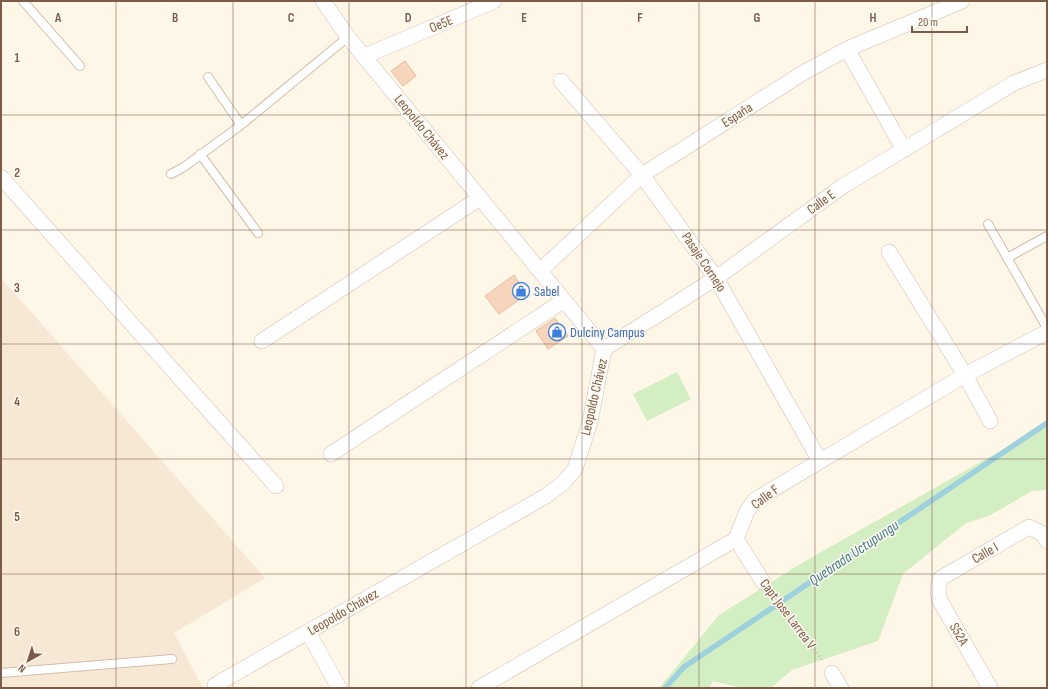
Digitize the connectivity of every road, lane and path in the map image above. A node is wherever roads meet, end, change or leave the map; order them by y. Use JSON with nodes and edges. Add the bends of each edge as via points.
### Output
{"nodes":[{"id":1,"x":23,"y":1,"type":"edge"},
{"id":2,"x":323,"y":1,"type":"edge"},
{"id":3,"x":494,"y":1,"type":"edge"},
{"id":4,"x":962,"y":1,"type":"edge"},
{"id":5,"x":348,"y":37,"type":"junction"},
{"id":6,"x":848,"y":49,"type":"junction"},
{"id":7,"x":365,"y":56,"type":"junction"},
{"id":8,"x":80,"y":66,"type":"dead end"},
{"id":9,"x":1047,"y":70,"type":"edge"},
{"id":10,"x":208,"y":77,"type":"dead end"},
{"id":11,"x":561,"y":81,"type":"dead end"},
{"id":12,"x":241,"y":125,"type":"junction"},
{"id":13,"x":904,"y":150,"type":"junction"},
{"id":14,"x":200,"y":154,"type":"junction"},
{"id":15,"x":171,"y":174,"type":"dead end"},
{"id":16,"x":642,"y":175,"type":"junction"},
{"id":17,"x":1,"y":177,"type":"edge"},
{"id":18,"x":480,"y":198,"type":"junction"},
{"id":19,"x":988,"y":224,"type":"dead end"},
{"id":20,"x":258,"y":233,"type":"dead end"},
{"id":21,"x":1047,"y":236,"type":"edge"},
{"id":22,"x":889,"y":252,"type":"dead end"},
{"id":23,"x":1007,"y":258,"type":"junction"},
{"id":24,"x":540,"y":272,"type":"junction"},
{"id":25,"x":716,"y":278,"type":"junction"},
{"id":26,"x":562,"y":301,"type":"junction"},
{"id":27,"x":1047,"y":328,"type":"edge"},
{"id":28,"x":1047,"y":332,"type":"edge"},
{"id":29,"x":262,"y":341,"type":"dead end"},
{"id":30,"x":604,"y":349,"type":"junction"},
{"id":31,"x":965,"y":376,"type":"junction"},
{"id":32,"x":990,"y":421,"type":"dead end"},
{"id":33,"x":331,"y":454,"type":"dead end"},
{"id":34,"x":820,"y":461,"type":"junction"},
{"id":35,"x":276,"y":486,"type":"dead end"},
{"id":36,"x":736,"y":539,"type":"junction"},
{"id":37,"x":1047,"y":541,"type":"edge"},
{"id":38,"x":941,"y":578,"type":"joint"},
{"id":39,"x":763,"y":582,"type":"joint"},
{"id":40,"x":308,"y":632,"type":"junction"},
{"id":41,"x":172,"y":659,"type":"dead end"},
{"id":42,"x":1,"y":673,"type":"edge"},
{"id":43,"x":832,"y":673,"type":"joint"},
{"id":44,"x":215,"y":685,"type":"dead end"},
{"id":45,"x":339,"y":688,"type":"edge"},
{"id":46,"x":479,"y":688,"type":"edge"},
{"id":47,"x":842,"y":688,"type":"edge"},
{"id":48,"x":990,"y":688,"type":"edge"}],
"edges":[{"from":1,"to":8,"type":"lane"},
{"from":2,"to":5,"type":"street","name":"Leopoldo Chávez"},
{"from":3,"to":7,"type":"street","name":"Oe5E"},
{"from":4,"to":6,"type":"street","name":"España"},
{"from":5,"to":7,"type":"street","name":"Leopoldo Chávez"},
{"from":5,"to":12,"type":"lane"},
{"from":6,"to":13,"type":"street"},
{"from":6,"to":16,"type":"street","name":"España","via":[[803,73]]},
{"from":7,"to":18,"type":"street","name":"Leopoldo Chávez"},
{"from":9,"to":13,"type":"street","name":"Calle E","via":[[1014,83]]},
{"from":10,"to":12,"type":"lane"},
{"from":11,"to":16,"type":"street","name":"Pasaje Cornejo"},
{"from":12,"to":14,"type":"lane"},
{"from":13,"to":25,"type":"street","name":"Calle E","via":[[843,186]]},
{"from":14,"to":15,"type":"lane"},
{"from":14,"to":20,"type":"lane"},
{"from":16,"to":24,"type":"street","name":"España"},
{"from":16,"to":25,"type":"street","name":"Pasaje Cornejo"},
{"from":17,"to":35,"type":"street"},
{"from":18,"to":24,"type":"street","name":"Leopoldo Chávez"},
{"from":18,"to":29,"type":"street"},
{"from":19,"to":23,"type":"lane"},
{"from":21,"to":23,"type":"lane"},
{"from":22,"to":31,"type":"street"},
{"from":23,"to":27,"type":"lane"},
{"from":24,"to":26,"type":"street","name":"Leopoldo Chávez"},
{"from":25,"to":30,"type":"street","name":"Calle E"},
{"from":25,"to":34,"type":"street","name":"Pasaje Cornejo"},
{"from":26,"to":30,"type":"street","name":"Leopoldo Chávez"},
{"from":26,"to":33,"type":"street"},
{"from":28,"to":31,"type":"street","name":"Calle F"},
{"from":30,"to":40,"type":"street","name":"Leopoldo Chávez","via":[[590,422],[575,470],[563,483],[546,496]]},
{"from":31,"to":32,"type":"street"},
{"from":31,"to":34,"type":"street","name":"Calle F"},
{"from":34,"to":36,"type":"street","name":"Calle F","via":[[751,504]]},
{"from":36,"to":39,"type":"street","name":"Capt Jose Larrea V"},
{"from":36,"to":46,"type":"street"},
{"from":37,"to":38,"type":"street","name":"Calle I","via":[[1043,534],[1029,527]]},
{"from":38,"to":48,"type":"street","name":"S52A","via":[[939,598]]},
{"from":39,"to":43,"type":"path","name":"Capt Jose Larrea V"},
{"from":40,"to":44,"type":"street","name":"Leopoldo Chávez"},
{"from":40,"to":45,"type":"street"},
{"from":41,"to":42,"type":"lane"},
{"from":43,"to":47,"type":"street"}]}
